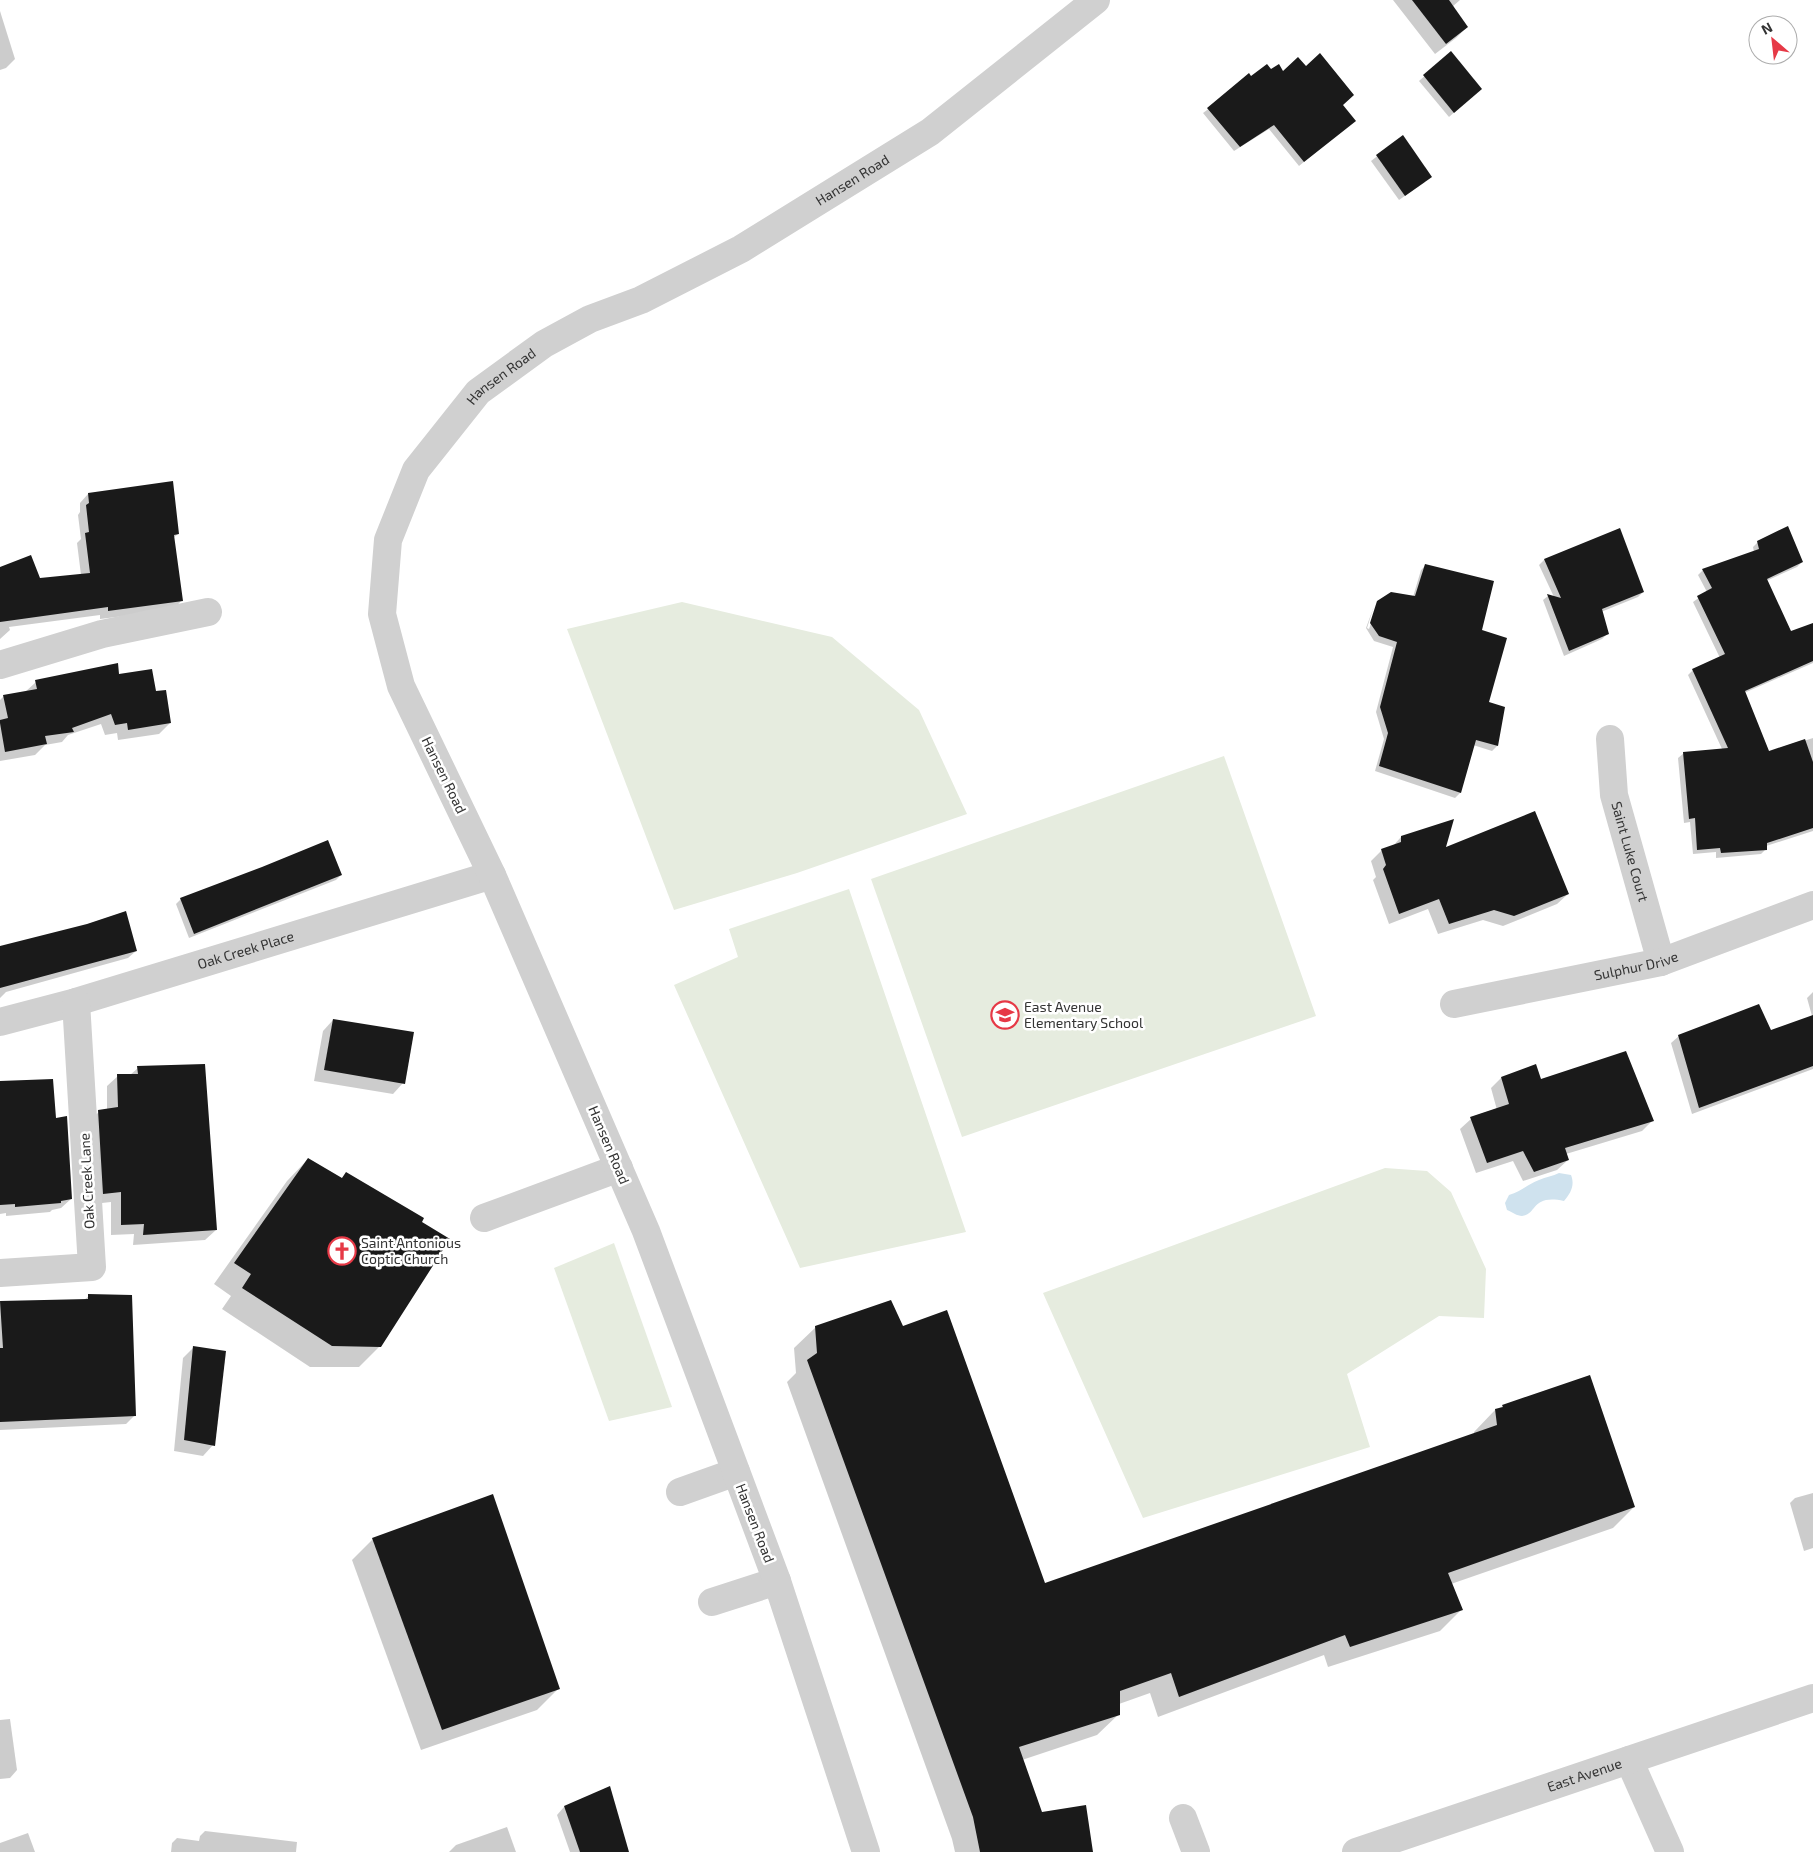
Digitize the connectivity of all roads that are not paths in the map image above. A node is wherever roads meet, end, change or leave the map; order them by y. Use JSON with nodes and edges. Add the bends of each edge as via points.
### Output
{"nodes":[{"id":1,"x":1096,"y":0,"type":"edge"},
{"id":2,"x":208,"y":612,"type":"dead end"},
{"id":3,"x":0,"y":665,"type":"edge"},
{"id":4,"x":1610,"y":738,"type":"dead end"},
{"id":5,"x":492,"y":875,"type":"junction"},
{"id":6,"x":1813,"y":905,"type":"edge"},
{"id":7,"x":1661,"y":962,"type":"junction"},
{"id":8,"x":76,"y":1002,"type":"junction"},
{"id":9,"x":1454,"y":1004,"type":"dead end"},
{"id":10,"x":0,"y":1022,"type":"edge"},
{"id":11,"x":619,"y":1168,"type":"junction"},
{"id":12,"x":484,"y":1218,"type":"dead end"},
{"id":13,"x":0,"y":1273,"type":"edge"},
{"id":14,"x":736,"y":1472,"type":"junction"},
{"id":15,"x":680,"y":1492,"type":"dead end"},
{"id":16,"x":777,"y":1581,"type":"junction"},
{"id":17,"x":712,"y":1602,"type":"dead end"},
{"id":18,"x":1813,"y":1698,"type":"edge"},
{"id":19,"x":1628,"y":1760,"type":"junction"},
{"id":20,"x":1183,"y":1818,"type":"dead end"},
{"id":21,"x":866,"y":1852,"type":"edge"},
{"id":22,"x":1196,"y":1852,"type":"edge"},
{"id":23,"x":1356,"y":1852,"type":"edge"},
{"id":24,"x":1670,"y":1852,"type":"edge"}],
"edges":[{"from":1,"to":5,"type":"street","name":"Hansen Road","via":[[930,132],[741,249],[641,300],[590,318],[544,344],[478,392],[416,470],[388,540],[382,614],[402,686]]},
{"from":2,"to":3,"type":"street","via":[[102,634]]},
{"from":4,"to":7,"type":"street","name":"Saint Luke Court","via":[[1614,795]]},
{"from":5,"to":8,"type":"street","name":"Oak Creek Place"},
{"from":5,"to":11,"type":"street","name":"Hansen Road"},
{"from":6,"to":7,"type":"street","name":"Sulphur Drive"},
{"from":7,"to":9,"type":"street","name":"Sulphur Drive"},
{"from":8,"to":10,"type":"street","name":"Oak Creek Place"},
{"from":8,"to":13,"type":"street","name":"Oak Creek Lane","via":[[92,1267]]},
{"from":11,"to":12,"type":"street"},
{"from":11,"to":14,"type":"street","name":"Hansen Road","via":[[646,1231]]},
{"from":14,"to":15,"type":"street"},
{"from":14,"to":16,"type":"street","name":"Hansen Road"},
{"from":16,"to":17,"type":"street"},
{"from":16,"to":21,"type":"street","name":"Hansen Road"},
{"from":18,"to":19,"type":"street","name":"East Avenue"},
{"from":19,"to":23,"type":"street","name":"East Avenue"},
{"from":19,"to":24,"type":"street"},
{"from":20,"to":22,"type":"street"}]}
